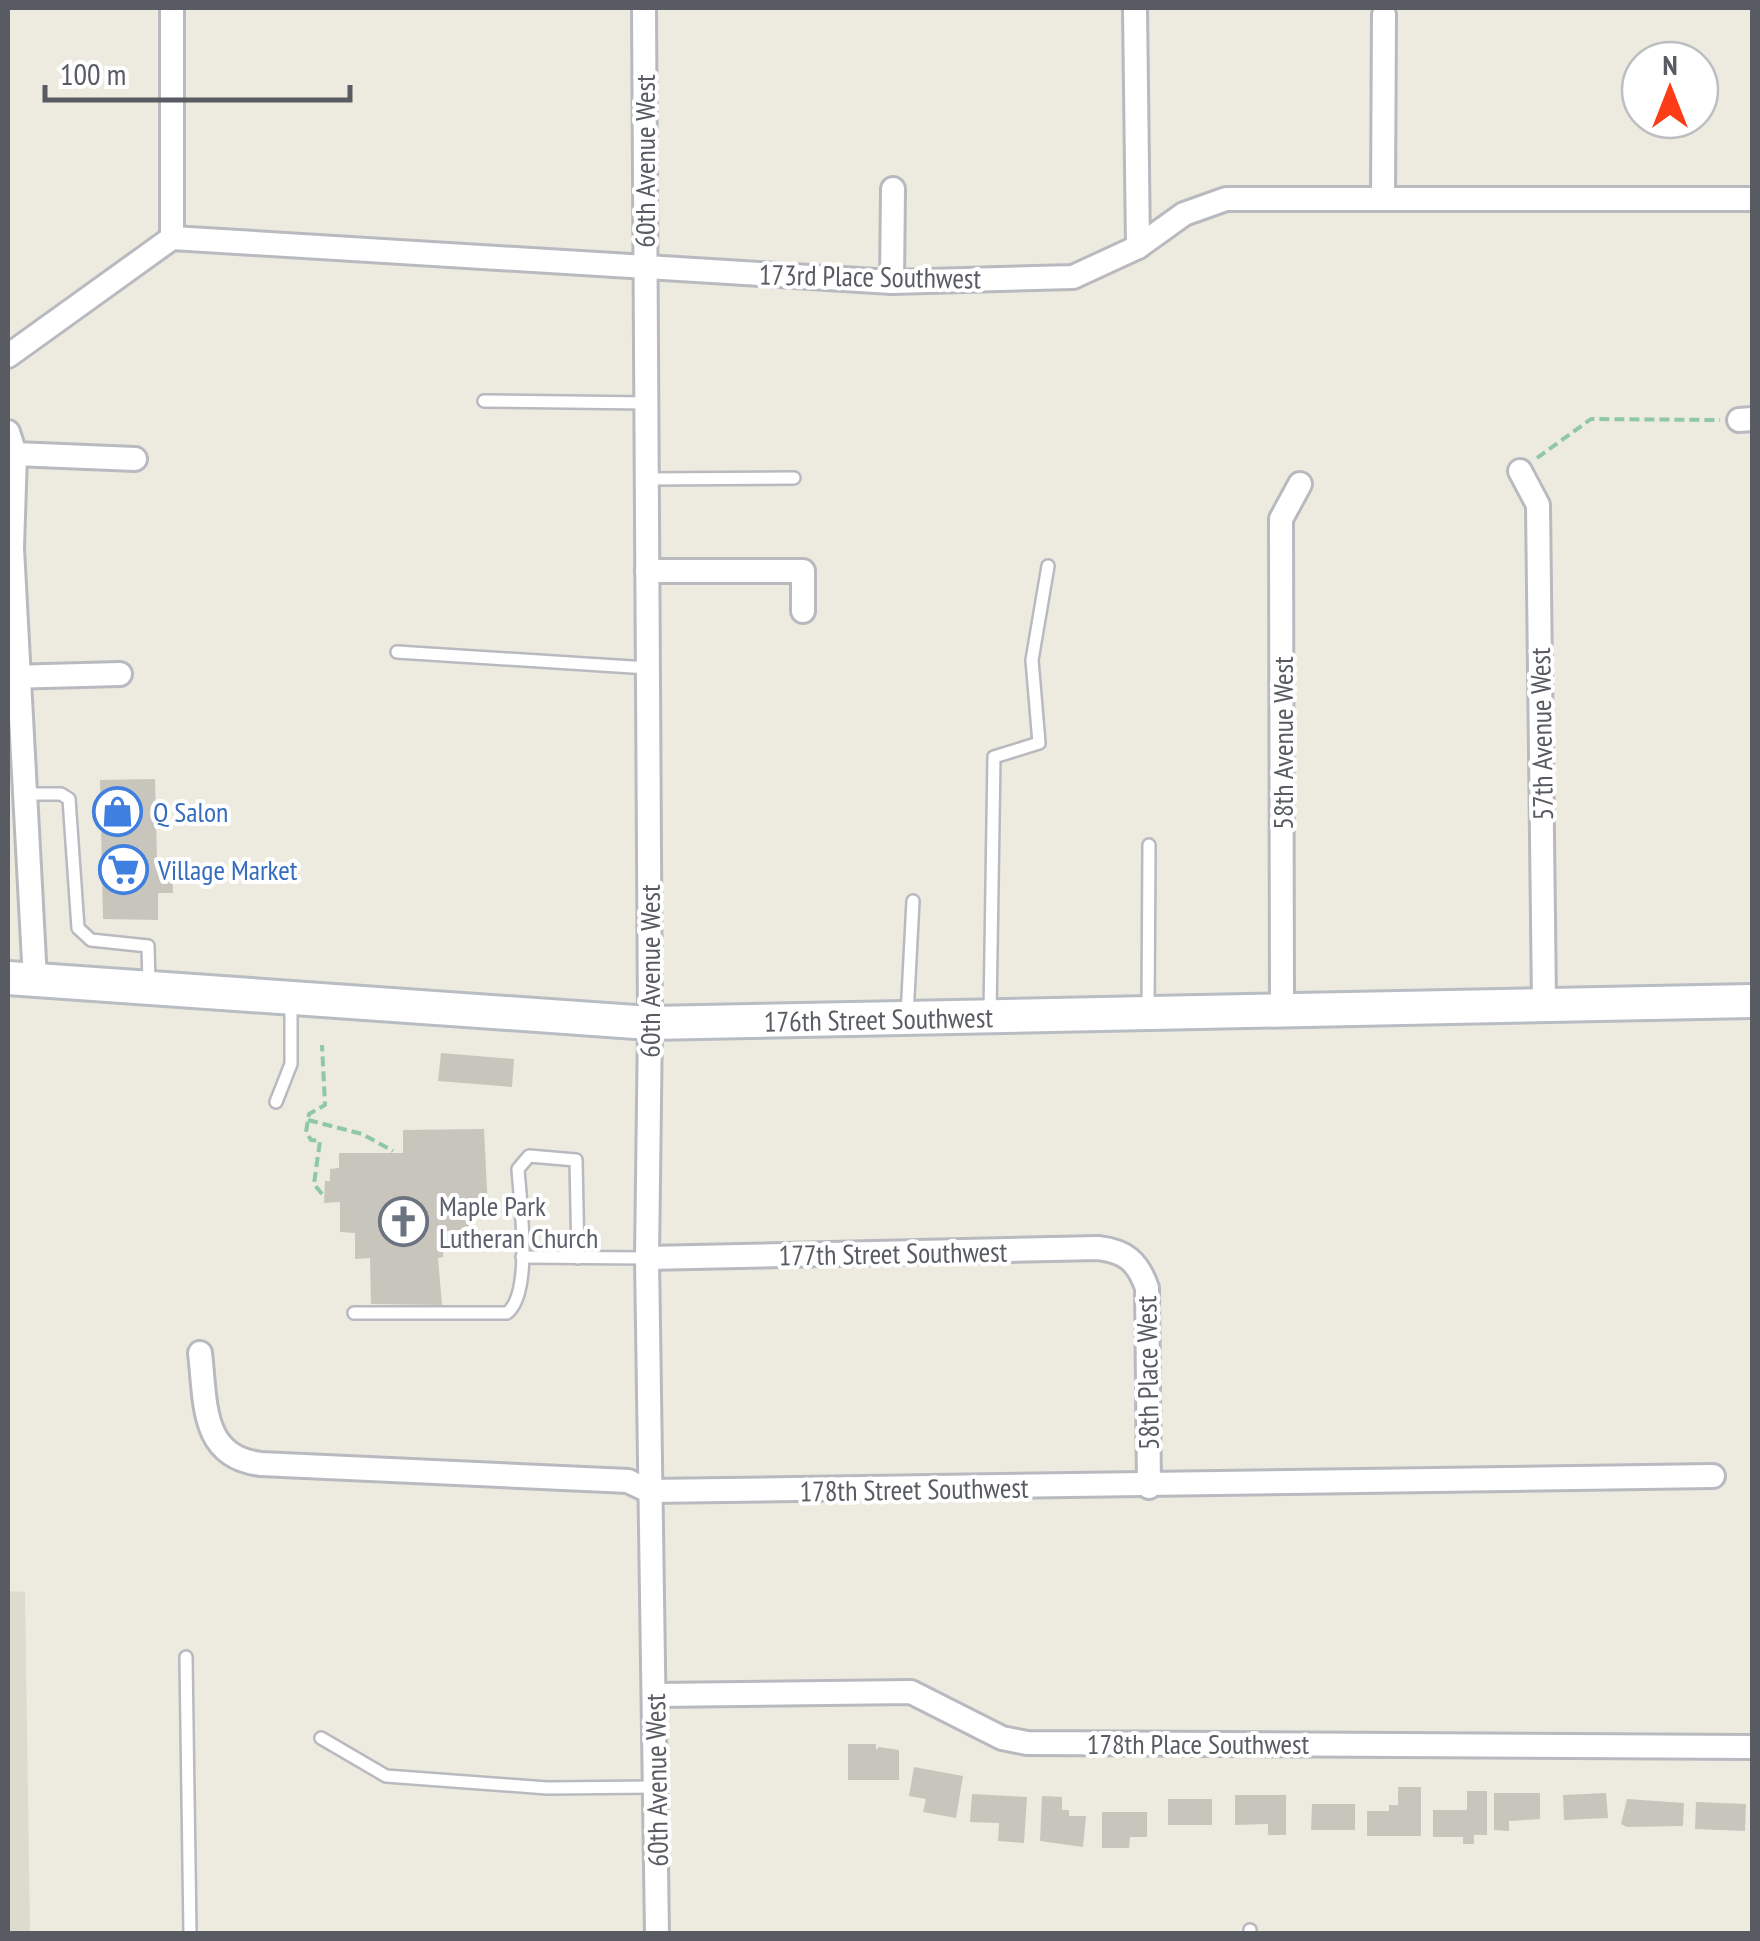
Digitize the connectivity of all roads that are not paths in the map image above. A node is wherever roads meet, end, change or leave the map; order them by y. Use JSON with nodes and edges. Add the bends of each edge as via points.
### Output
{"nodes":[{"id":1,"x":172,"y":8,"type":"edge"},
{"id":2,"x":644,"y":8,"type":"edge"},
{"id":3,"x":1135,"y":8,"type":"edge"},
{"id":4,"x":1384,"y":15,"type":"dead end"},
{"id":5,"x":893,"y":189,"type":"dead end"},
{"id":6,"x":1382,"y":198,"type":"junction"},
{"id":7,"x":1752,"y":199,"type":"edge"},
{"id":8,"x":172,"y":238,"type":"junction"},
{"id":9,"x":1138,"y":246,"type":"junction"},
{"id":10,"x":645,"y":268,"type":"junction"},
{"id":11,"x":892,"y":282,"type":"junction"},
{"id":12,"x":8,"y":356,"type":"edge"},
{"id":13,"x":484,"y":401,"type":"dead end"},
{"id":14,"x":646,"y":403,"type":"junction"},
{"id":15,"x":11,"y":443,"type":"edge"},
{"id":16,"x":135,"y":459,"type":"dead end"},
{"id":17,"x":1520,"y":470,"type":"road end"},
{"id":18,"x":794,"y":478,"type":"dead end"},
{"id":19,"x":646,"y":479,"type":"junction"},
{"id":20,"x":1300,"y":484,"type":"dead end"},
{"id":21,"x":1048,"y":566,"type":"dead end"},
{"id":22,"x":647,"y":571,"type":"junction"},
{"id":23,"x":802,"y":611,"type":"dead end"},
{"id":24,"x":397,"y":652,"type":"dead end"},
{"id":25,"x":648,"y":668,"type":"junction"},
{"id":26,"x":120,"y":674,"type":"dead end"},
{"id":27,"x":12,"y":676,"type":"edge"},
{"id":28,"x":24,"y":794,"type":"junction"},
{"id":29,"x":1149,"y":846,"type":"dead end"},
{"id":30,"x":912,"y":901,"type":"dead end"},
{"id":31,"x":21,"y":979,"type":"edge"},
{"id":32,"x":149,"y":988,"type":"junction"},
{"id":33,"x":292,"y":998,"type":"junction"},
{"id":34,"x":1752,"y":1001,"type":"edge"},
{"id":35,"x":1544,"y":1002,"type":"junction"},
{"id":36,"x":1282,"y":1007,"type":"junction"},
{"id":37,"x":1148,"y":1010,"type":"junction"},
{"id":38,"x":990,"y":1014,"type":"junction"},
{"id":39,"x":907,"y":1016,"type":"junction"},
{"id":40,"x":650,"y":1023,"type":"junction"},
{"id":41,"x":276,"y":1102,"type":"dead end"},
{"id":42,"x":522,"y":1257,"type":"junction"},
{"id":43,"x":578,"y":1258,"type":"junction"},
{"id":44,"x":647,"y":1258,"type":"junction"},
{"id":45,"x":1135,"y":1262,"type":"joint"},
{"id":46,"x":354,"y":1314,"type":"dead end"},
{"id":47,"x":200,"y":1353,"type":"dead end"},
{"id":48,"x":1713,"y":1476,"type":"dead end"},
{"id":49,"x":1149,"y":1487,"type":"junction"},
{"id":50,"x":650,"y":1492,"type":"junction"},
{"id":51,"x":186,"y":1657,"type":"dead end"},
{"id":52,"x":655,"y":1695,"type":"junction"},
{"id":53,"x":321,"y":1738,"type":"dead end"},
{"id":54,"x":1752,"y":1747,"type":"edge"},
{"id":55,"x":656,"y":1787,"type":"junction"},
{"id":56,"x":190,"y":1934,"type":"edge"},
{"id":57,"x":657,"y":1934,"type":"edge"}],
"edges":[{"from":1,"to":8,"type":"street"},
{"from":2,"to":10,"type":"street","name":"60th Avenue West"},
{"from":3,"to":9,"type":"street"},
{"from":4,"to":6,"type":"street"},
{"from":5,"to":11,"type":"street"},
{"from":6,"to":7,"type":"street","name":"173rd Place Southwest"},
{"from":6,"to":9,"type":"street","name":"173rd Place Southwest","via":[[1226,199],[1184,214]]},
{"from":8,"to":10,"type":"street","name":"173rd Place Southwest"},
{"from":8,"to":12,"type":"street"},
{"from":9,"to":11,"type":"street","name":"173rd Place Southwest","via":[[1074,277]]},
{"from":10,"to":11,"type":"street","name":"173rd Place Southwest"},
{"from":10,"to":14,"type":"street","name":"60th Avenue West"},
{"from":13,"to":14,"type":"lane"},
{"from":14,"to":19,"type":"street","name":"60th Avenue West"},
{"from":15,"to":16,"type":"street"},
{"from":15,"to":27,"type":"street"},
{"from":17,"to":35,"type":"street","name":"57th Avenue West","via":[[1538,505]]},
{"from":18,"to":19,"type":"lane"},
{"from":19,"to":22,"type":"street","name":"60th Avenue West"},
{"from":20,"to":36,"type":"street","name":"58th Avenue West","via":[[1281,519]]},
{"from":21,"to":38,"type":"lane","via":[[1032,660],[1040,743],[994,756]]},
{"from":22,"to":23,"type":"street","via":[[803,570]]},
{"from":22,"to":25,"type":"street","name":"60th Avenue West"},
{"from":24,"to":25,"type":"lane"},
{"from":25,"to":40,"type":"street","name":"60th Avenue West"},
{"from":26,"to":27,"type":"street"},
{"from":27,"to":28,"type":"street"},
{"from":28,"to":31,"type":"street"},
{"from":28,"to":32,"type":"lane","via":[[69,799],[78,928],[91,940],[148,946]]},
{"from":29,"to":37,"type":"lane"},
{"from":30,"to":39,"type":"lane"},
{"from":31,"to":32,"type":"street","name":"176th Street Southwest"},
{"from":32,"to":33,"type":"street","name":"176th Street Southwest"},
{"from":33,"to":40,"type":"street","name":"176th Street Southwest"},
{"from":33,"to":41,"type":"lane","via":[[290,1064]]},
{"from":34,"to":35,"type":"street","name":"176th Street Southwest"},
{"from":35,"to":36,"type":"street","name":"176th Street Southwest"},
{"from":36,"to":37,"type":"street","name":"176th Street Southwest"},
{"from":37,"to":38,"type":"street","name":"176th Street Southwest"},
{"from":38,"to":39,"type":"street","name":"176th Street Southwest"},
{"from":39,"to":40,"type":"street","name":"176th Street Southwest"},
{"from":40,"to":44,"type":"street","name":"60th Avenue West"},
{"from":42,"to":43,"type":"lane"},
{"from":42,"to":43,"type":"lane","via":[[518,1169],[530,1156],[576,1160]]},
{"from":42,"to":46,"type":"lane","via":[[521,1296],[507,1313]]},
{"from":43,"to":44,"type":"lane"},
{"from":44,"to":45,"type":"street","name":"177th Street Southwest","via":[[1098,1248]]},
{"from":44,"to":50,"type":"street","name":"60th Avenue West"},
{"from":45,"to":49,"type":"street","name":"58th Place West","via":[[1147,1288]]},
{"from":47,"to":50,"type":"street","name":"178th Street Southwest","via":[[212,1431],[228,1455],[243,1462],[628,1481]]},
{"from":48,"to":49,"type":"street","name":"178th Street Southwest"},
{"from":49,"to":50,"type":"street","name":"178th Street Southwest"},
{"from":50,"to":52,"type":"street","name":"60th Avenue West"},
{"from":51,"to":56,"type":"lane"},
{"from":52,"to":54,"type":"street","name":"178th Place Southwest","via":[[911,1692],[988,1732],[1027,1742]]},
{"from":52,"to":55,"type":"street","name":"60th Avenue West"},
{"from":53,"to":55,"type":"lane","via":[[386,1776],[547,1788]]},
{"from":55,"to":57,"type":"street","name":"60th Avenue West"}]}
